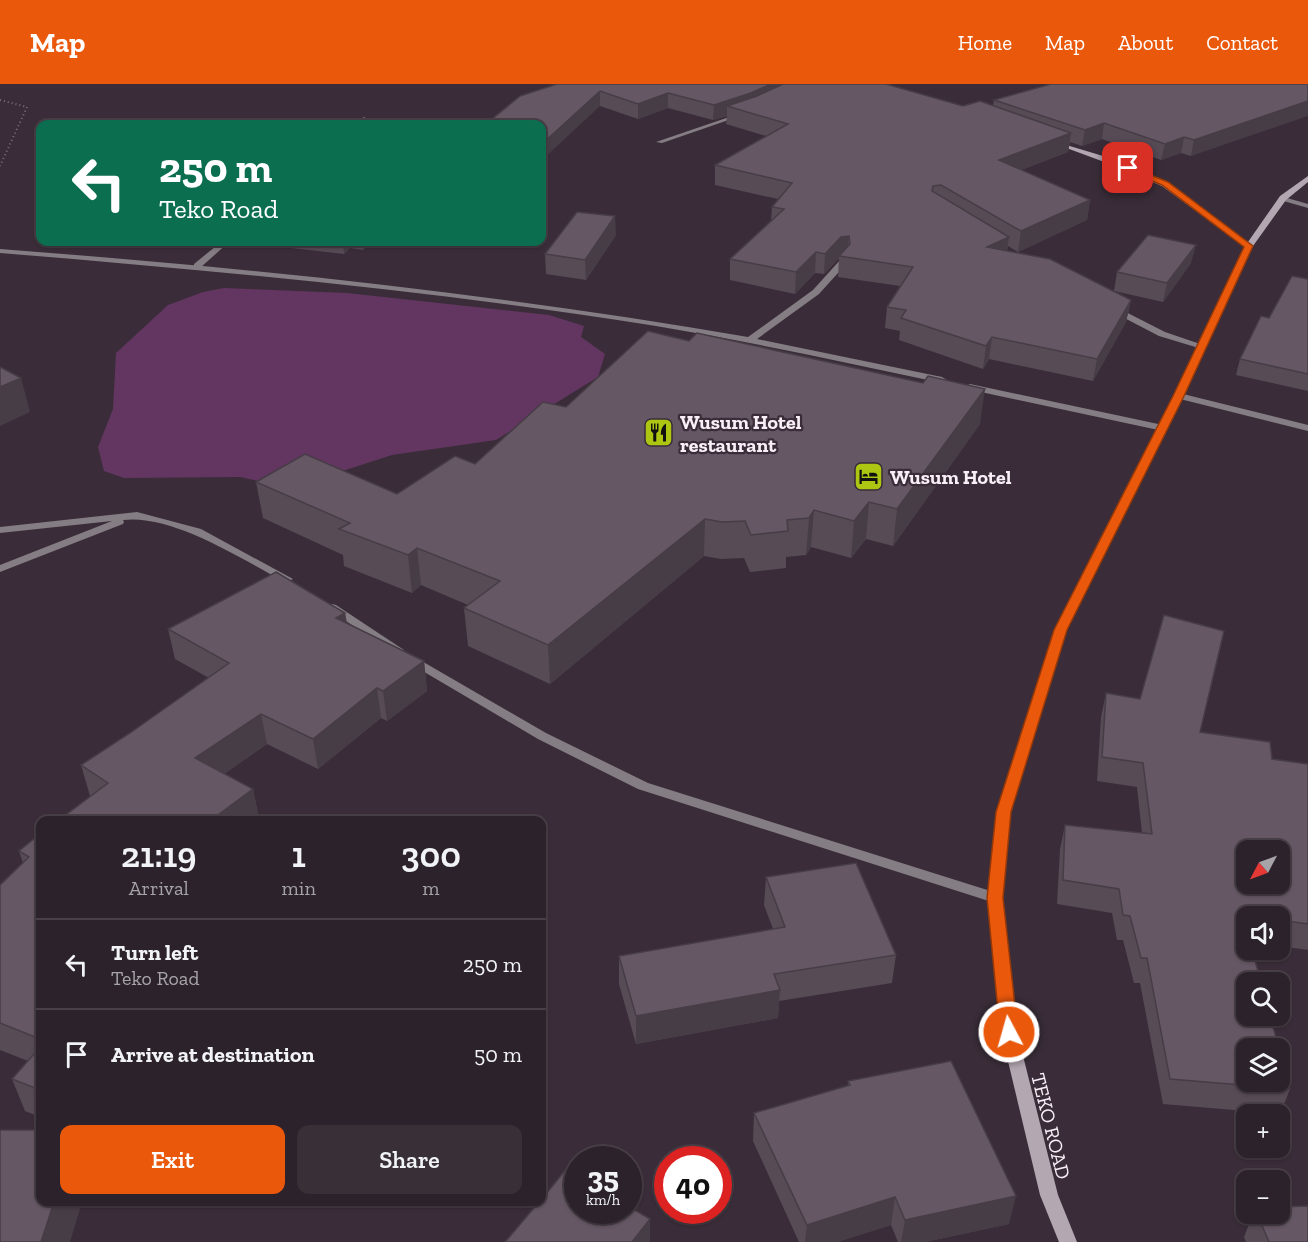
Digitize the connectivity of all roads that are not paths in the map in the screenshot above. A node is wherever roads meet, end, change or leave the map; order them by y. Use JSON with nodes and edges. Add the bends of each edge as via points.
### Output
{"nodes":[{"id":1,"x":743,"y":114,"type":"edge"},
{"id":2,"x":1043,"y":138,"type":"edge"},
{"id":3,"x":660,"y":142,"type":"dead end"},
{"id":4,"x":1308,"y":178,"type":"edge"},
{"id":5,"x":1283,"y":198,"type":"junction"},
{"id":6,"x":1308,"y":206,"type":"edge"},
{"id":7,"x":220,"y":246,"type":"edge"},
{"id":8,"x":1249,"y":246,"type":"junction"},
{"id":9,"x":0,"y":251,"type":"edge"},
{"id":10,"x":844,"y":261,"type":"edge"},
{"id":11,"x":197,"y":266,"type":"junction"},
{"id":12,"x":1100,"y":302,"type":"edge"},
{"id":13,"x":750,"y":340,"type":"junction"},
{"id":14,"x":1202,"y":346,"type":"junction"},
{"id":15,"x":954,"y":383,"type":"edge"},
{"id":16,"x":966,"y":386,"type":"edge"},
{"id":17,"x":1179,"y":396,"type":"junction"},
{"id":18,"x":1163,"y":428,"type":"junction"},
{"id":19,"x":1308,"y":428,"type":"edge"},
{"id":20,"x":137,"y":515,"type":"junction"},
{"id":21,"x":0,"y":530,"type":"edge"},
{"id":22,"x":0,"y":569,"type":"edge"},
{"id":23,"x":294,"y":583,"type":"edge"},
{"id":24,"x":323,"y":601,"type":"edge"},
{"id":25,"x":995,"y":898,"type":"junction"},
{"id":26,"x":1068,"y":1242,"type":"edge"}],
"edges":[{"from":1,"to":3,"type":"street"},
{"from":2,"to":8,"type":"street","via":[[1165,184]]},
{"from":4,"to":5,"type":"street","name":"TEKO ROAD"},
{"from":5,"to":6,"type":"street"},
{"from":5,"to":8,"type":"street","name":"TEKO ROAD"},
{"from":7,"to":11,"type":"street"},
{"from":8,"to":14,"type":"street","name":"TEKO ROAD"},
{"from":9,"to":11,"type":"street"},
{"from":10,"to":13,"type":"street","via":[[816,292]]},
{"from":11,"to":13,"type":"street","via":[[467,296]]},
{"from":12,"to":14,"type":"street","via":[[1162,334]]},
{"from":13,"to":15,"type":"street"},
{"from":14,"to":17,"type":"street","name":"TEKO ROAD"},
{"from":16,"to":18,"type":"street"},
{"from":17,"to":18,"type":"street","name":"TEKO ROAD"},
{"from":17,"to":19,"type":"street"},
{"from":18,"to":25,"type":"street","name":"TEKO ROAD","via":[[1060,630],[1004,812]]},
{"from":20,"to":21,"type":"street"},
{"from":20,"to":22,"type":"street"},
{"from":20,"to":23,"type":"street","via":[[197,531]]},
{"from":24,"to":25,"type":"street","via":[[425,668],[532,730],[643,786]]},
{"from":25,"to":26,"type":"street","name":"TEKO ROAD","via":[[1009,1032],[1049,1195]]}]}
